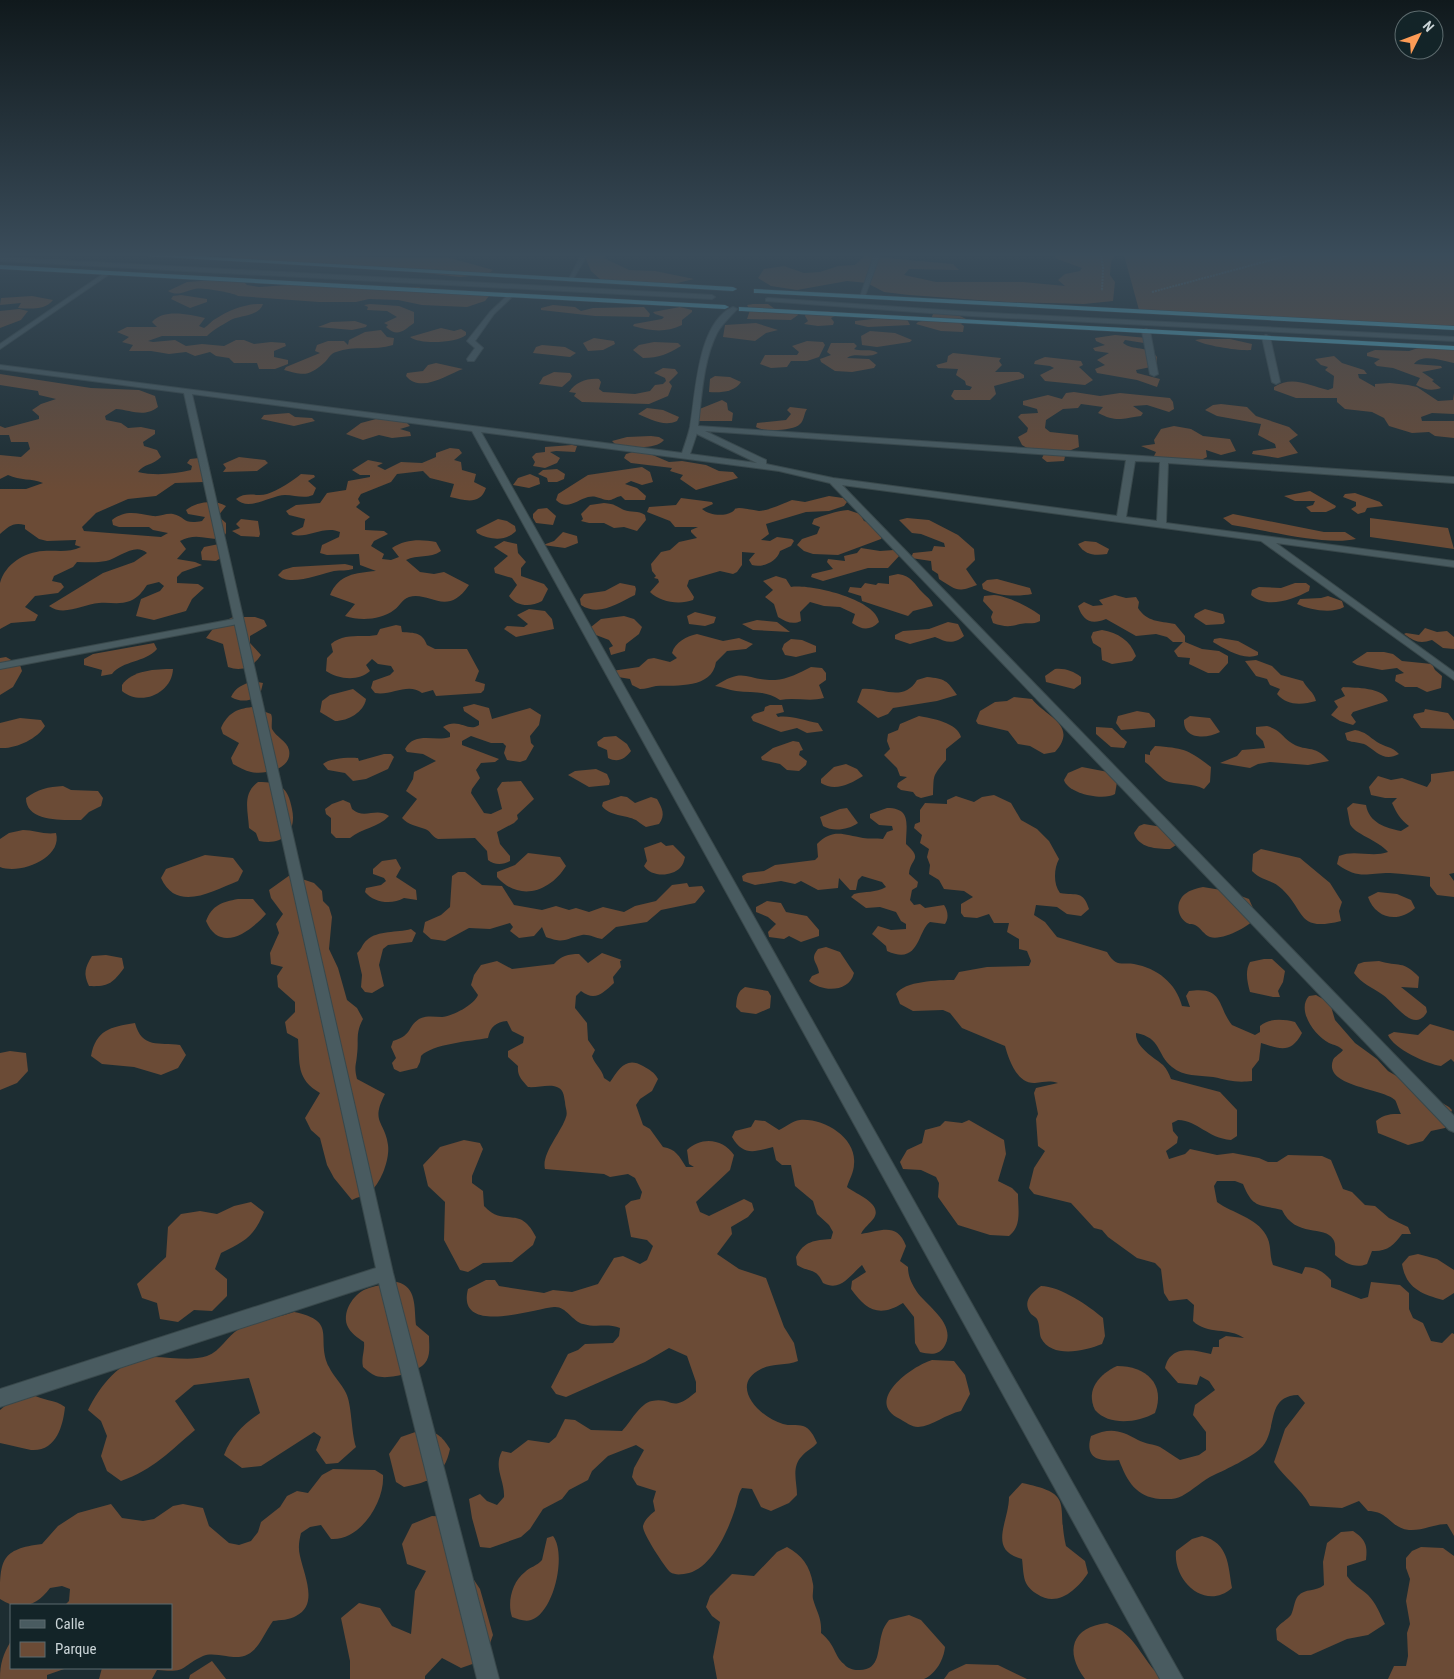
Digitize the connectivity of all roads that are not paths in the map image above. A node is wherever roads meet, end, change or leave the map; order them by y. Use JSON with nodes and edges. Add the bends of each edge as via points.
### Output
{"nodes":[{"id":1,"x":20,"y":333,"type":"edge"},
{"id":2,"x":478,"y":333,"type":"edge"},
{"id":3,"x":713,"y":333,"type":"edge"},
{"id":4,"x":1146,"y":333,"type":"edge"},
{"id":5,"x":1193,"y":333,"type":"edge"},
{"id":6,"x":1345,"y":333,"type":"edge"},
{"id":7,"x":1266,"y":337,"type":"junction"},
{"id":8,"x":1454,"y":339,"type":"edge"},
{"id":9,"x":0,"y":347,"type":"edge"},
{"id":10,"x":1454,"y":348,"type":"edge"},
{"id":11,"x":471,"y":359,"type":"dead end"},
{"id":12,"x":0,"y":367,"type":"edge"},
{"id":13,"x":1154,"y":374,"type":"dead end"},
{"id":14,"x":1276,"y":382,"type":"dead end"},
{"id":15,"x":188,"y":392,"type":"junction"},
{"id":16,"x":694,"y":428,"type":"junction"},
{"id":17,"x":476,"y":430,"type":"junction"},
{"id":18,"x":685,"y":457,"type":"junction"},
{"id":19,"x":1131,"y":458,"type":"junction"},
{"id":20,"x":1164,"y":460,"type":"junction"},
{"id":21,"x":779,"y":468,"type":"junction"},
{"id":22,"x":1454,"y":480,"type":"edge"},
{"id":23,"x":833,"y":482,"type":"junction"},
{"id":24,"x":1121,"y":519,"type":"junction"},
{"id":25,"x":1161,"y":524,"type":"junction"},
{"id":26,"x":1262,"y":538,"type":"junction"},
{"id":27,"x":1454,"y":564,"type":"edge"},
{"id":28,"x":239,"y":621,"type":"junction"},
{"id":29,"x":0,"y":666,"type":"edge"},
{"id":30,"x":1454,"y":677,"type":"edge"},
{"id":31,"x":1454,"y":1126,"type":"edge"},
{"id":32,"x":385,"y":1273,"type":"junction"},
{"id":33,"x":0,"y":1398,"type":"edge"},
{"id":34,"x":488,"y":1679,"type":"edge"},
{"id":35,"x":1172,"y":1679,"type":"edge"}],
"edges":[{"from":1,"to":9,"type":"street"},
{"from":2,"to":11,"type":"street","via":[[472,341],[478,348]]},
{"from":3,"to":16,"type":"street","via":[[699,381]]},
{"from":4,"to":13,"type":"street"},
{"from":5,"to":7,"type":"highway"},
{"from":6,"to":8,"type":"street"},
{"from":7,"to":10,"type":"highway"},
{"from":7,"to":14,"type":"street"},
{"from":12,"to":15,"type":"street"},
{"from":15,"to":17,"type":"street"},
{"from":15,"to":28,"type":"street"},
{"from":16,"to":18,"type":"street"},
{"from":16,"to":19,"type":"street"},
{"from":16,"to":21,"type":"street"},
{"from":17,"to":18,"type":"street"},
{"from":17,"to":35,"type":"street"},
{"from":18,"to":21,"type":"street"},
{"from":19,"to":20,"type":"street"},
{"from":19,"to":24,"type":"street"},
{"from":20,"to":22,"type":"street"},
{"from":20,"to":25,"type":"street"},
{"from":21,"to":23,"type":"street"},
{"from":23,"to":24,"type":"street"},
{"from":23,"to":31,"type":"street"},
{"from":24,"to":25,"type":"street"},
{"from":25,"to":26,"type":"street"},
{"from":26,"to":27,"type":"street"},
{"from":26,"to":30,"type":"street"},
{"from":28,"to":29,"type":"street"},
{"from":28,"to":32,"type":"street"},
{"from":32,"to":33,"type":"street"},
{"from":32,"to":34,"type":"street"}]}
